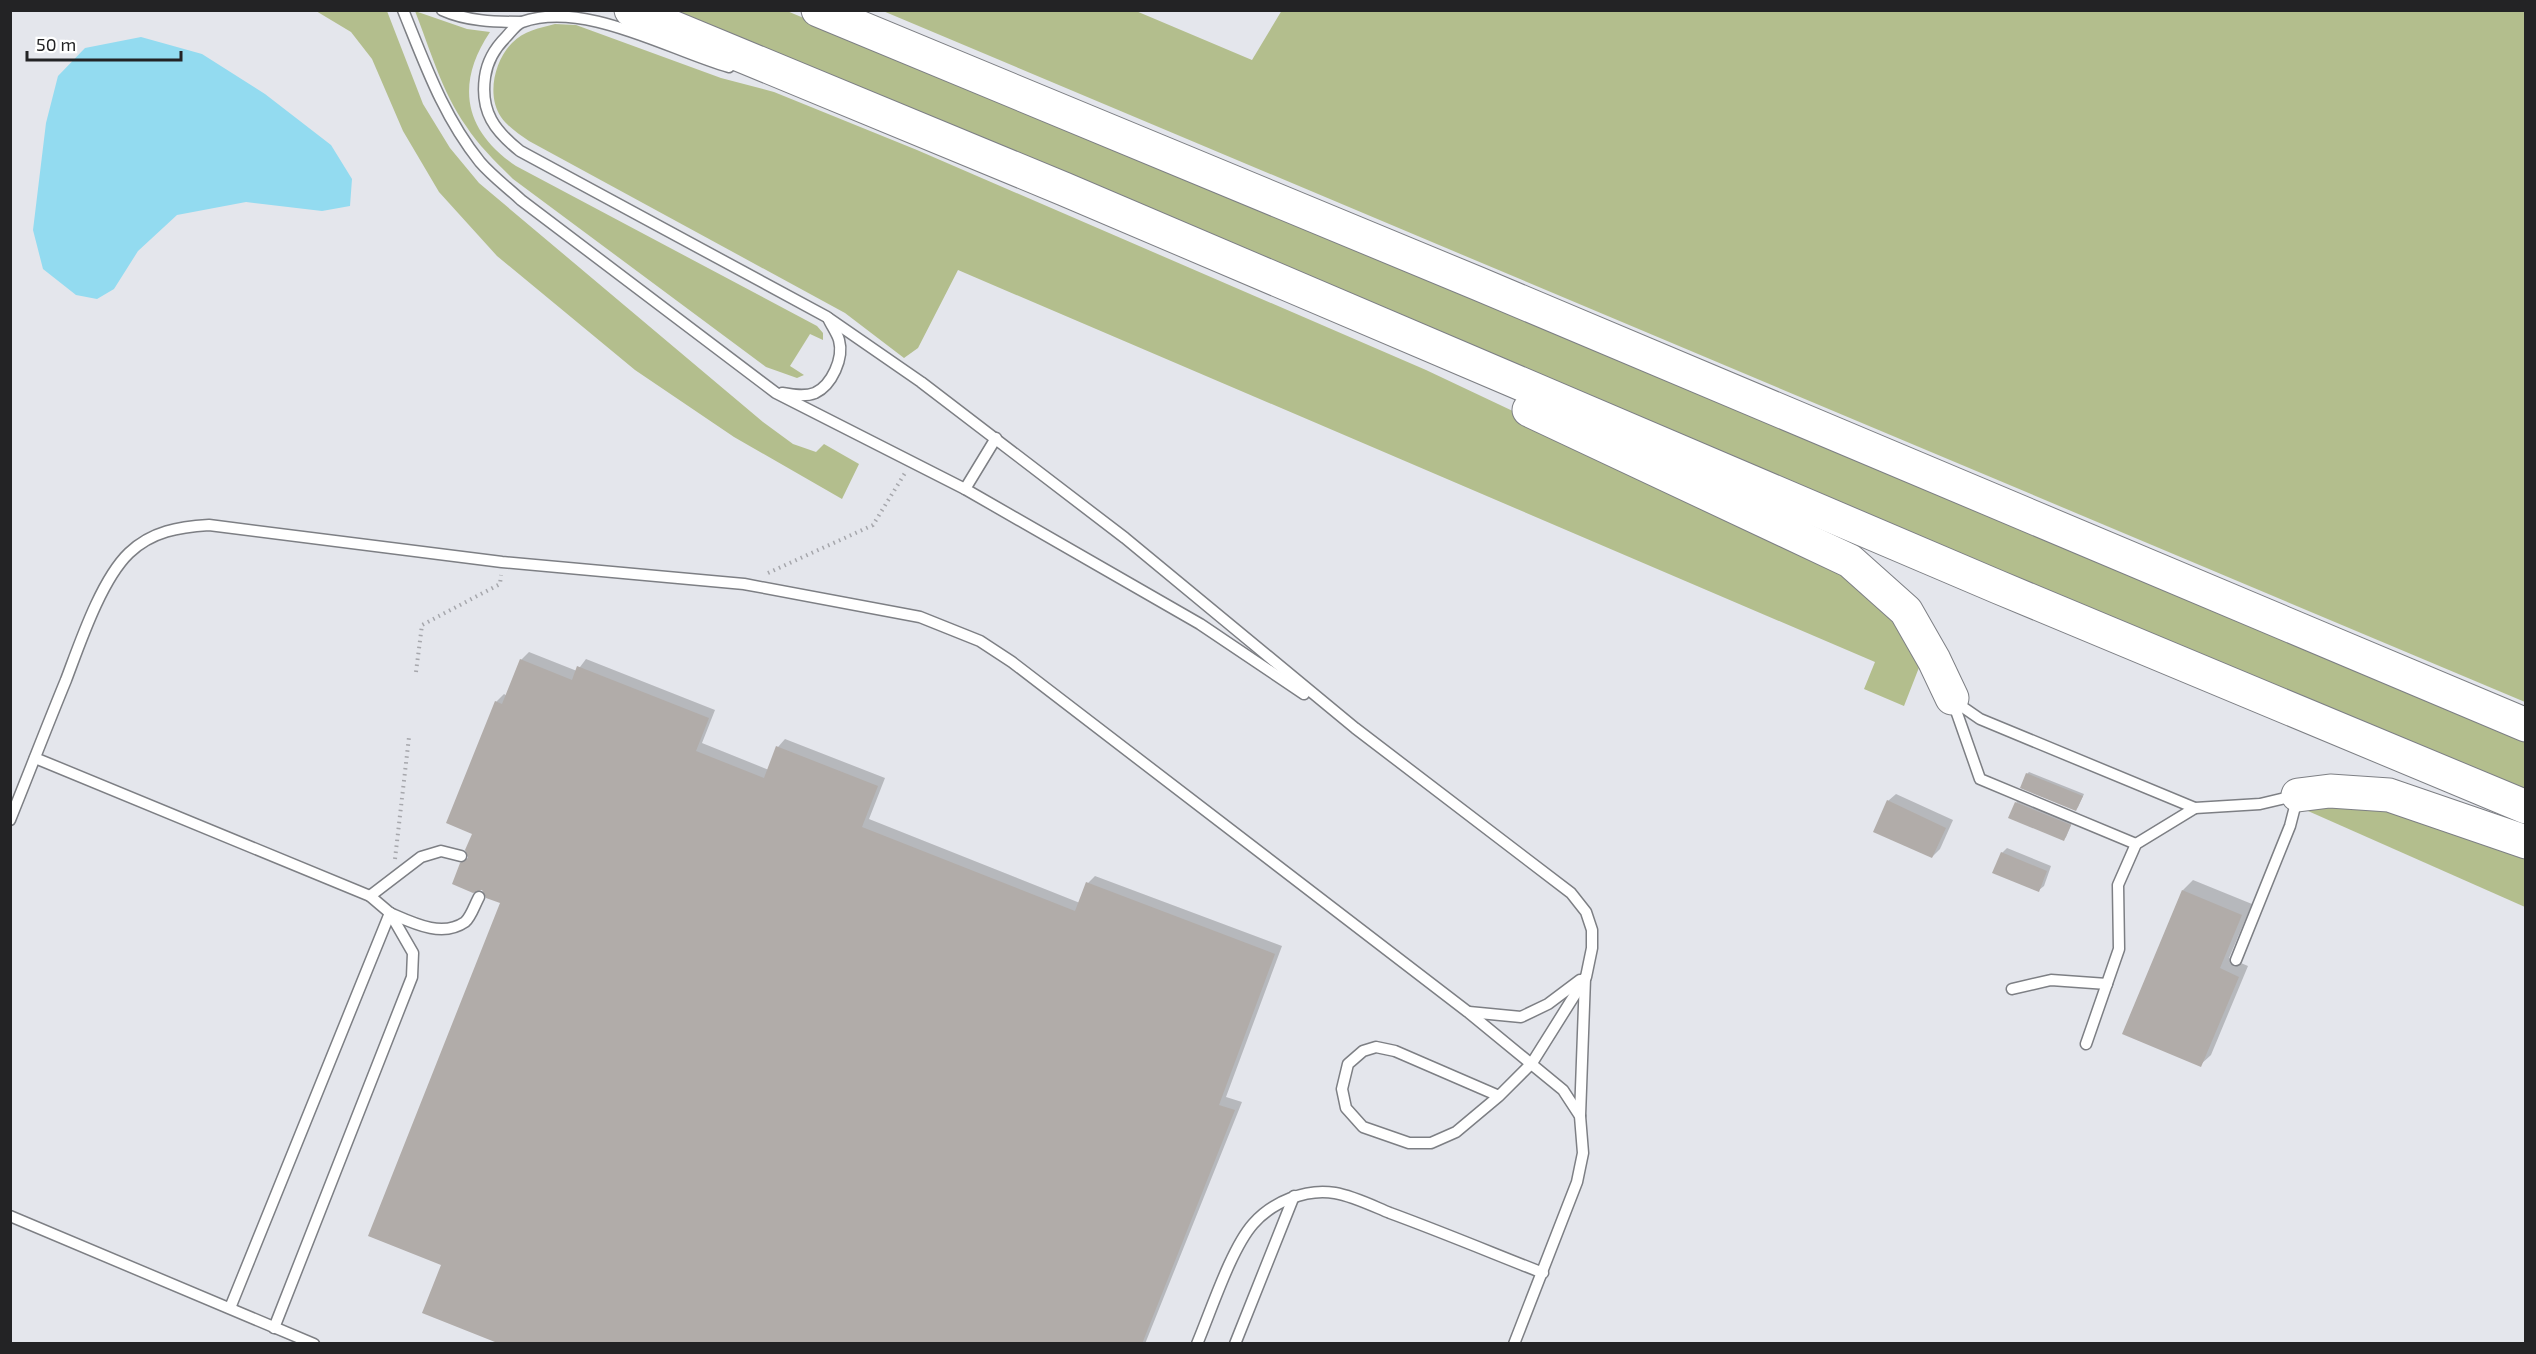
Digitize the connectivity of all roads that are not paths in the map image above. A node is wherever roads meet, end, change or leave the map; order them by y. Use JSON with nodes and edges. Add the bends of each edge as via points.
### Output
{"nodes":[{"id":1,"x":403,"y":10,"type":"edge"},
{"id":2,"x":442,"y":10,"type":"edge"},
{"id":3,"x":631,"y":10,"type":"edge"},
{"id":4,"x":818,"y":10,"type":"edge"},
{"id":5,"x":520,"y":22,"type":"junction"},
{"id":6,"x":842,"y":98,"type":"junction"},
{"id":7,"x":1065,"y":189,"type":"junction"},
{"id":8,"x":827,"y":317,"type":"junction"},
{"id":9,"x":776,"y":393,"type":"junction"},
{"id":10,"x":996,"y":438,"type":"junction"},
{"id":11,"x":965,"y":489,"type":"junction"},
{"id":12,"x":1952,"y":699,"type":"junction"},
{"id":13,"x":2526,"y":725,"type":"edge"},
{"id":14,"x":1354,"y":728,"type":"junction"},
{"id":15,"x":35,"y":758,"type":"junction"},
{"id":16,"x":2298,"y":795,"type":"junction"},
{"id":17,"x":2195,"y":807,"type":"junction"},
{"id":18,"x":2526,"y":807,"type":"edge"},
{"id":19,"x":10,"y":820,"type":"edge"},
{"id":20,"x":2526,"y":842,"type":"edge"},
{"id":21,"x":2136,"y":844,"type":"junction"},
{"id":22,"x":461,"y":856,"type":"dead end"},
{"id":23,"x":370,"y":896,"type":"junction"},
{"id":24,"x":479,"y":897,"type":"dead end"},
{"id":25,"x":390,"y":913,"type":"junction"},
{"id":26,"x":2236,"y":960,"type":"dead end"},
{"id":27,"x":1586,"y":977,"type":"junction"},
{"id":28,"x":2107,"y":984,"type":"junction"},
{"id":29,"x":2012,"y":989,"type":"dead end"},
{"id":30,"x":1468,"y":1012,"type":"junction"},
{"id":31,"x":2086,"y":1044,"type":"dead end"},
{"id":32,"x":1532,"y":1063,"type":"junction"},
{"id":33,"x":1499,"y":1096,"type":"junction"},
{"id":34,"x":1580,"y":1116,"type":"junction"},
{"id":35,"x":1294,"y":1197,"type":"junction"},
{"id":36,"x":10,"y":1216,"type":"edge"},
{"id":37,"x":1543,"y":1273,"type":"junction"},
{"id":38,"x":230,"y":1308,"type":"junction"},
{"id":39,"x":274,"y":1328,"type":"junction"},
{"id":40,"x":314,"y":1344,"type":"edge"},
{"id":41,"x":1197,"y":1344,"type":"edge"},
{"id":42,"x":1235,"y":1344,"type":"edge"},
{"id":43,"x":1514,"y":1344,"type":"edge"}],
"edges":[{"from":1,"to":9,"type":"lane","via":[[444,109],[482,164],[520,200]]},
{"from":2,"to":5,"type":"lane","via":[[493,22]]},
{"from":3,"to":6,"type":"highway"},
{"from":4,"to":13,"type":"highway"},
{"from":5,"to":6,"type":"lane","via":[[573,16],[614,24],[710,61]]},
{"from":5,"to":8,"type":"lane","via":[[498,45],[487,65],[483,89],[489,115],[499,134],[520,151]]},
{"from":6,"to":7,"type":"highway"},
{"from":7,"to":12,"type":"highway","via":[[1188,260],[1455,376],[1850,561],[1906,611],[1935,660]]},
{"from":7,"to":18,"type":"highway","via":[[1998,587]]},
{"from":8,"to":9,"type":"lane","via":[[839,340],[840,358],[830,381],[815,393]]},
{"from":8,"to":10,"type":"lane"},
{"from":9,"to":11,"type":"lane"},
{"from":10,"to":11,"type":"lane"},
{"from":10,"to":14,"type":"lane","via":[[1125,538]]},
{"from":11,"to":14,"type":"lane","via":[[1200,624]]},
{"from":12,"to":17,"type":"lane","via":[[1980,719]]},
{"from":12,"to":21,"type":"lane","via":[[1980,779]]},
{"from":14,"to":27,"type":"lane","via":[[1571,893],[1586,912],[1592,930]]},
{"from":15,"to":19,"type":"lane"},
{"from":15,"to":23,"type":"lane"},
{"from":15,"to":30,"type":"lane","via":[[103,591],[128,554],[152,537],[178,527],[209,525],[502,562],[744,584],[920,617],[980,641]]},
{"from":16,"to":17,"type":"lane","via":[[2260,804]]},
{"from":16,"to":20,"type":"highway","via":[[2330,791],[2389,795]]},
{"from":16,"to":26,"type":"lane","via":[[2290,826]]},
{"from":17,"to":21,"type":"lane"},
{"from":21,"to":28,"type":"lane","via":[[2118,885],[2119,949]]},
{"from":22,"to":23,"type":"lane","via":[[441,851],[421,857]]},
{"from":23,"to":25,"type":"lane"},
{"from":24,"to":25,"type":"lane","via":[[466,921],[447,930],[420,926]]},
{"from":25,"to":38,"type":"lane"},
{"from":25,"to":39,"type":"lane","via":[[413,953],[412,977]]},
{"from":27,"to":30,"type":"lane","via":[[1548,1004],[1521,1017]]},
{"from":27,"to":32,"type":"lane"},
{"from":27,"to":34,"type":"lane"},
{"from":28,"to":29,"type":"lane","via":[[2050,980]]},
{"from":28,"to":31,"type":"lane"},
{"from":30,"to":32,"type":"lane"},
{"from":32,"to":33,"type":"lane"},
{"from":32,"to":34,"type":"lane","via":[[1563,1090]]},
{"from":33,"to":33,"type":"lane","via":[[1395,1051],[1376,1047],[1363,1051],[1348,1064],[1342,1089],[1346,1108],[1364,1127],[1409,1143],[1431,1143],[1456,1131]]},
{"from":34,"to":37,"type":"lane","via":[[1583,1153],[1577,1182]]},
{"from":35,"to":37,"type":"lane","via":[[1335,1193]]},
{"from":35,"to":41,"type":"lane","via":[[1274,1206],[1253,1224]]},
{"from":35,"to":42,"type":"lane"},
{"from":36,"to":38,"type":"lane"},
{"from":37,"to":43,"type":"lane"},
{"from":38,"to":39,"type":"lane"},
{"from":39,"to":40,"type":"lane"}]}
